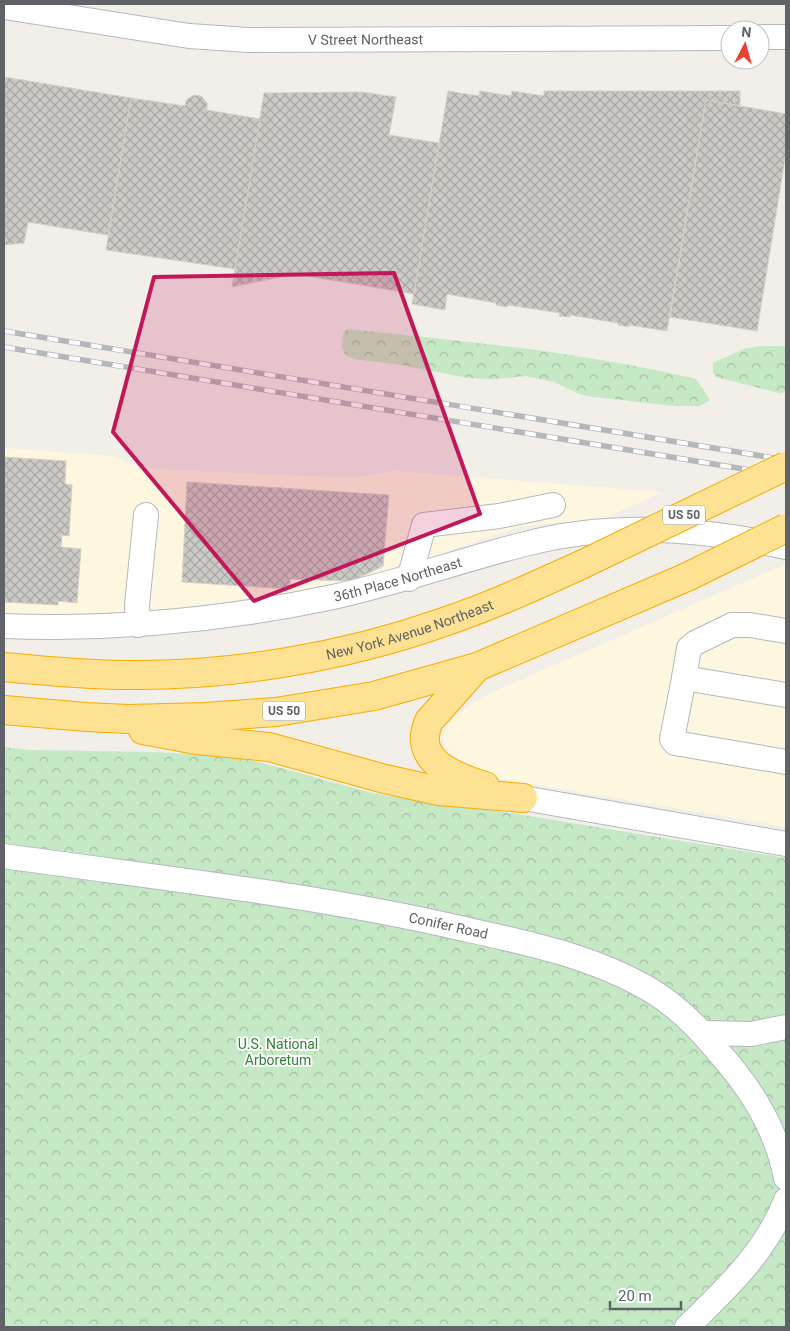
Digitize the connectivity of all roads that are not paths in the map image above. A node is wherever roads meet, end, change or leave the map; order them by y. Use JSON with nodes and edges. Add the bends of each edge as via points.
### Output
{"nodes":[{"id":1,"x":4,"y":7,"type":"edge"},
{"id":2,"x":770,"y":37,"type":"edge"},
{"id":3,"x":786,"y":37,"type":"edge"},
{"id":4,"x":720,"y":38,"type":"edge"},
{"id":5,"x":786,"y":466,"type":"edge"},
{"id":6,"x":553,"y":505,"type":"dead end"},
{"id":7,"x":146,"y":514,"type":"dead end"},
{"id":8,"x":786,"y":528,"type":"edge"},
{"id":9,"x":786,"y":547,"type":"edge"},
{"id":10,"x":408,"y":579,"type":"junction"},
{"id":11,"x":138,"y":624,"type":"junction"},
{"id":12,"x":4,"y":626,"type":"edge"},
{"id":13,"x":786,"y":631,"type":"edge"},
{"id":14,"x":4,"y":667,"type":"edge"},
{"id":15,"x":476,"y":667,"type":"junction"},
{"id":16,"x":684,"y":678,"type":"junction"},
{"id":17,"x":786,"y":695,"type":"edge"},
{"id":18,"x":4,"y":710,"type":"edge"},
{"id":19,"x":86,"y":717,"type":"junction"},
{"id":20,"x":786,"y":762,"type":"edge"},
{"id":21,"x":523,"y":798,"type":"junction"},
{"id":22,"x":786,"y":844,"type":"edge"},
{"id":23,"x":4,"y":856,"type":"edge"},
{"id":24,"x":786,"y":1027,"type":"edge"},
{"id":25,"x":703,"y":1033,"type":"junction"},
{"id":26,"x":786,"y":1178,"type":"edge"},
{"id":27,"x":786,"y":1200,"type":"edge"},
{"id":28,"x":687,"y":1327,"type":"edge"}],
"edges":[{"from":1,"to":4,"type":"street","name":"V Street Northeast","via":[[145,30],[239,39]]},
{"from":2,"to":3,"type":"street"},
{"from":5,"to":14,"type":"highway","name":"New York Avenue Northeast","number":"US 50","bridge":true,"via":[[533,587],[440,624],[341,651],[297,661],[212,672],[83,674]]},
{"from":6,"to":10,"type":"street","via":[[499,516],[424,525]]},
{"from":7,"to":11,"type":"street"},
{"from":8,"to":15,"type":"highway","number":"US 50","bridge":true,"via":[[687,577]]},
{"from":9,"to":10,"type":"street","name":"36th Place Northeast","via":[[668,529],[608,531],[526,543]]},
{"from":10,"to":11,"type":"street","name":"36th Place Northeast","via":[[291,605]]},
{"from":11,"to":12,"type":"street","name":"36th Place Northeast"},
{"from":13,"to":16,"type":"street","via":[[732,624],[689,648]]},
{"from":15,"to":19,"type":"highway","number":"US 50","via":[[374,696],[292,710],[168,719]]},
{"from":15,"to":21,"type":"highway","via":[[429,721],[425,746],[431,758],[458,777]]},
{"from":16,"to":17,"type":"street"},
{"from":16,"to":20,"type":"street","via":[[672,739],[674,743]]},
{"from":18,"to":19,"type":"highway","number":"US 50"},
{"from":19,"to":21,"type":"highway","via":[[172,736],[269,747],[385,780],[439,791]]},
{"from":21,"to":22,"type":"street"},
{"from":23,"to":25,"type":"street","name":"Conifer Road","via":[[335,903],[527,943],[589,961],[637,982],[679,1010]]},
{"from":24,"to":25,"type":"street","via":[[751,1034]]},
{"from":25,"to":26,"type":"street","name":"Conifer Road","via":[[758,1104],[775,1140]]},
{"from":27,"to":28,"type":"street","via":[[753,1259]]}]}
